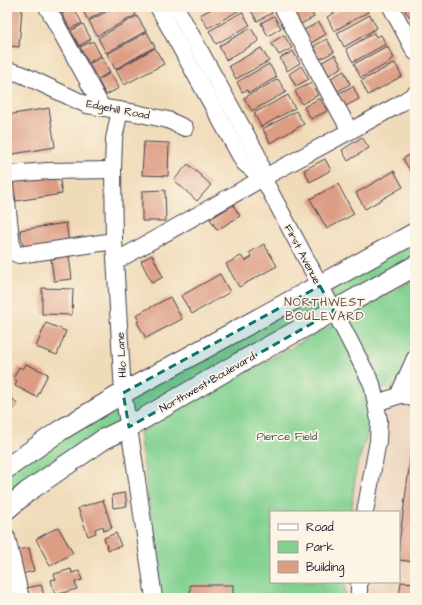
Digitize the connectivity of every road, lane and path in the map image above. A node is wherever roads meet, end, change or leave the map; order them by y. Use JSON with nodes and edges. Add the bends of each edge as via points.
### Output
{"nodes":[{"id":1,"x":47,"y":7,"type":"edge"},
{"id":2,"x":158,"y":7,"type":"edge"},
{"id":3,"x":176,"y":7,"type":"edge"},
{"id":4,"x":282,"y":7,"type":"edge"},
{"id":5,"x":391,"y":7,"type":"edge"},
{"id":6,"x":415,"y":52,"type":"edge"},
{"id":7,"x":7,"y":70,"type":"edge"},
{"id":8,"x":415,"y":94,"type":"edge"},
{"id":9,"x":102,"y":107,"type":"junction"},
{"id":10,"x":120,"y":110,"type":"junction"},
{"id":11,"x":185,"y":128,"type":"dead end"},
{"id":12,"x":350,"y":131,"type":"junction"},
{"id":13,"x":113,"y":170,"type":"junction"},
{"id":14,"x":7,"y":177,"type":"edge"},
{"id":15,"x":263,"y":178,"type":"junction"},
{"id":16,"x":7,"y":202,"type":"edge"},
{"id":17,"x":415,"y":233,"type":"edge"},
{"id":18,"x":114,"y":241,"type":"junction"},
{"id":19,"x":116,"y":261,"type":"junction"},
{"id":20,"x":415,"y":266,"type":"edge"},
{"id":21,"x":320,"y":286,"type":"junction"},
{"id":22,"x":334,"y":311,"type":"junction"},
{"id":23,"x":415,"y":358,"type":"edge"},
{"id":24,"x":406,"y":392,"type":"edge"},
{"id":25,"x":123,"y":393,"type":"junction"},
{"id":26,"x":415,"y":399,"type":"edge"},
{"id":27,"x":376,"y":403,"type":"junction"},
{"id":28,"x":129,"y":427,"type":"junction"},
{"id":29,"x":7,"y":468,"type":"edge"},
{"id":30,"x":7,"y":509,"type":"edge"},
{"id":31,"x":365,"y":511,"type":"edge"},
{"id":32,"x":7,"y":538,"type":"edge"},
{"id":33,"x":359,"y":583,"type":"edge"},
{"id":34,"x":21,"y":598,"type":"edge"},
{"id":35,"x":154,"y":598,"type":"edge"},
{"id":36,"x":359,"y":598,"type":"edge"}],
"edges":[{"from":1,"to":9,"type":"street"},
{"from":2,"to":15,"type":"street","name":"First Avenue","via":[[244,163]]},
{"from":3,"to":15,"type":"street","name":"First Avenue","via":[[258,156]]},
{"from":4,"to":12,"type":"street"},
{"from":5,"to":6,"type":"street"},
{"from":7,"to":9,"type":"street","name":"Edgehill Road","via":[[87,105]]},
{"from":8,"to":12,"type":"street"},
{"from":9,"to":10,"type":"street","name":"Edgehill Road"},
{"from":10,"to":11,"type":"street","name":"Edgehill Road","via":[[168,120]]},
{"from":10,"to":13,"type":"street","name":"Hilo Lane","via":[[114,139]]},
{"from":12,"to":15,"type":"street"},
{"from":13,"to":14,"type":"street","via":[[40,172],[10,174]]},
{"from":13,"to":18,"type":"street","name":"Hilo Lane"},
{"from":15,"to":19,"type":"street"},
{"from":15,"to":21,"type":"street","name":"First Avenue"},
{"from":16,"to":18,"type":"street","via":[[12,247],[14,253],[19,255]]},
{"from":17,"to":21,"type":"main road"},
{"from":18,"to":19,"type":"street","name":"Hilo Lane"},
{"from":19,"to":25,"type":"street","name":"Hilo Lane"},
{"from":20,"to":22,"type":"main road","name":"Northwest Boulevard"},
{"from":21,"to":22,"type":"street","name":"First Avenue"},
{"from":21,"to":25,"type":"main road"},
{"from":22,"to":27,"type":"street","name":"First Avenue","via":[[372,384]]},
{"from":22,"to":28,"type":"main road","name":"Northwest Boulevard"},
{"from":23,"to":24,"type":"street"},
{"from":24,"to":26,"type":"street"},
{"from":24,"to":27,"type":"street"},
{"from":25,"to":28,"type":"street","name":"Hilo Lane"},
{"from":25,"to":29,"type":"main road","via":[[61,430]]},
{"from":27,"to":31,"type":"street","name":"First Avenue","via":[[379,420],[378,441]]},
{"from":28,"to":30,"type":"main road","name":"Northwest Boulevard","via":[[104,439]]},
{"from":28,"to":35,"type":"street","name":"Hilo Lane"},
{"from":32,"to":34,"type":"street"},
{"from":33,"to":36,"type":"street"}]}
